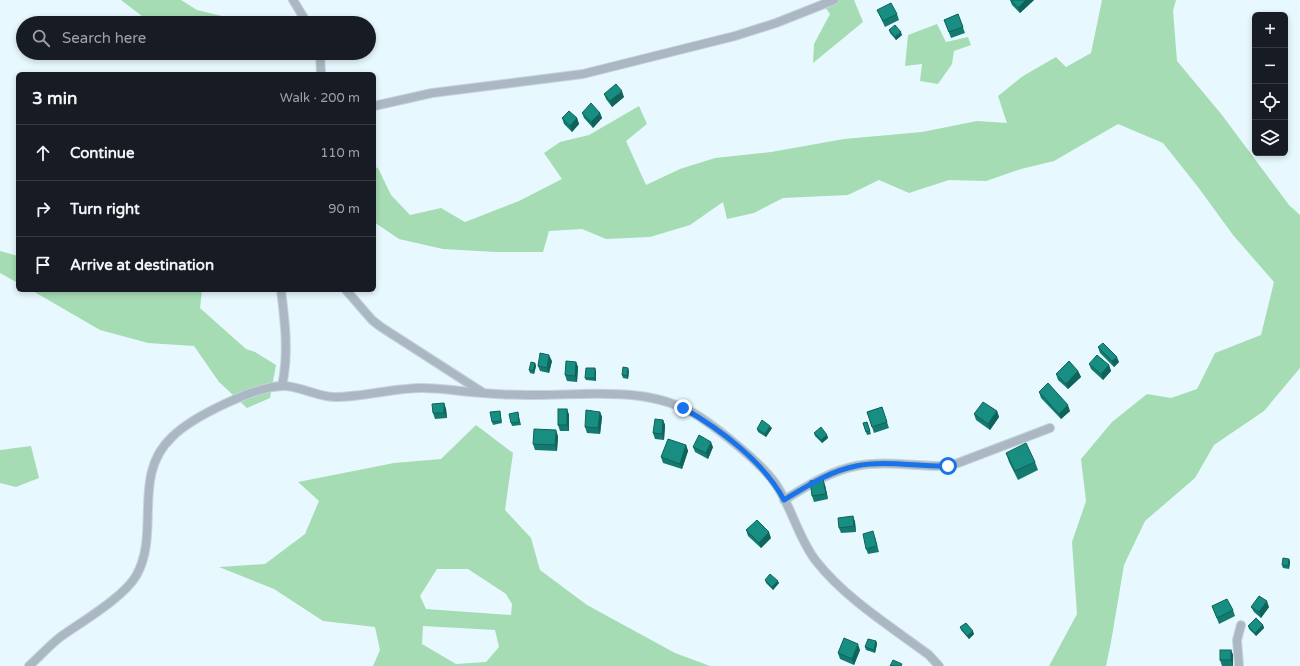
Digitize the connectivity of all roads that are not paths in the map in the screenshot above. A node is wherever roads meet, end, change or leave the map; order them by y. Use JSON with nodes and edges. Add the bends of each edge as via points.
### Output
{"nodes":[{"id":1,"x":293,"y":0,"type":"edge"},
{"id":2,"x":834,"y":0,"type":"edge"},
{"id":3,"x":303,"y":16,"type":"edge"},
{"id":4,"x":320,"y":60,"type":"edge"},
{"id":5,"x":321,"y":72,"type":"edge"},
{"id":6,"x":376,"y":106,"type":"edge"},
{"id":7,"x":281,"y":292,"type":"edge"},
{"id":8,"x":348,"y":292,"type":"edge"},
{"id":9,"x":282,"y":386,"type":"junction"},
{"id":10,"x":483,"y":393,"type":"junction"},
{"id":11,"x":1050,"y":428,"type":"dead end"},
{"id":12,"x":784,"y":500,"type":"junction"},
{"id":13,"x":1241,"y":625,"type":"dead end"},
{"id":14,"x":29,"y":666,"type":"edge"},
{"id":15,"x":939,"y":666,"type":"edge"},
{"id":16,"x":1239,"y":666,"type":"edge"}],
"edges":[{"from":1,"to":3,"type":"street"},
{"from":2,"to":6,"type":"street","via":[[735,36],[583,74],[432,93]]},
{"from":4,"to":5,"type":"street"},
{"from":7,"to":9,"type":"street","via":[[286,344]]},
{"from":8,"to":10,"type":"street","via":[[381,327]]},
{"from":9,"to":10,"type":"street","via":[[327,397],[360,396],[421,388]]},
{"from":9,"to":14,"type":"street","via":[[235,400],[190,421],[170,438],[158,454],[149,479],[145,547],[138,572],[129,587],[56,641]]},
{"from":10,"to":12,"type":"street","via":[[619,393],[683,408],[701,418],[758,462],[776,483]]},
{"from":11,"to":12,"type":"street","via":[[948,466],[856,466],[820,478]]},
{"from":12,"to":15,"type":"street","via":[[806,545],[826,573],[850,596],[929,655]]},
{"from":13,"to":16,"type":"street","via":[[1236,640]]}]}
